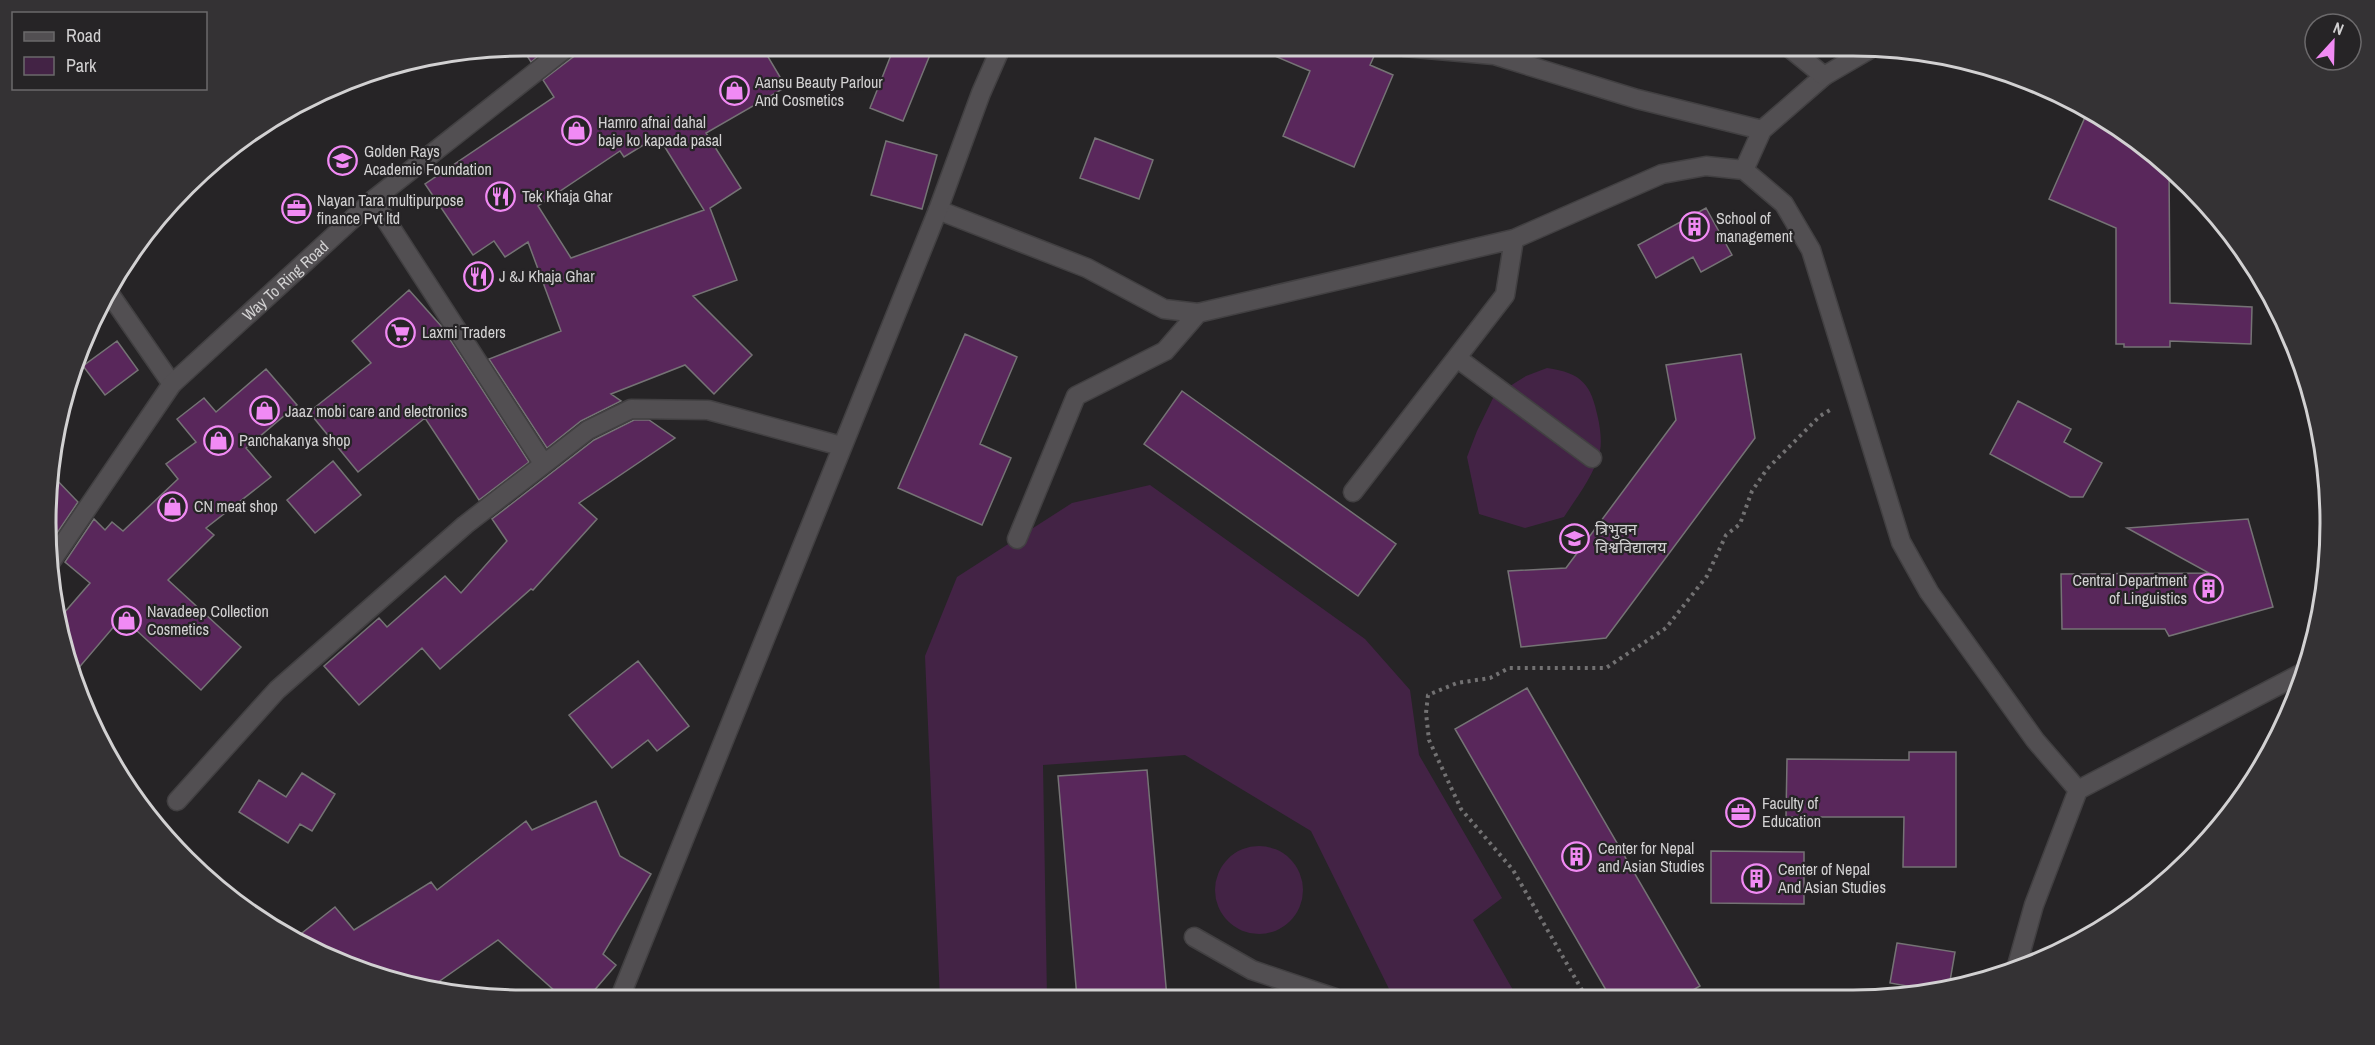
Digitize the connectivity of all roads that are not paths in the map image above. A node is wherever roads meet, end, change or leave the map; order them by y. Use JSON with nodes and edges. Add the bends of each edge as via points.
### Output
{"nodes":[{"id":1,"x":556,"y":56,"type":"edge"},
{"id":2,"x":997,"y":56,"type":"edge"},
{"id":3,"x":1497,"y":56,"type":"edge"},
{"id":4,"x":1800,"y":56,"type":"edge"},
{"id":5,"x":1858,"y":56,"type":"edge"},
{"id":6,"x":1824,"y":75,"type":"junction"},
{"id":7,"x":1762,"y":130,"type":"junction"},
{"id":8,"x":1744,"y":170,"type":"junction"},
{"id":9,"x":373,"y":201,"type":"junction"},
{"id":10,"x":938,"y":210,"type":"junction"},
{"id":11,"x":1514,"y":239,"type":"junction"},
{"id":12,"x":113,"y":299,"type":"edge"},
{"id":13,"x":1198,"y":314,"type":"junction"},
{"id":14,"x":1457,"y":358,"type":"junction"},
{"id":15,"x":172,"y":384,"type":"junction"},
{"id":16,"x":841,"y":446,"type":"junction"},
{"id":17,"x":1592,"y":458,"type":"dead end"},
{"id":18,"x":543,"y":463,"type":"junction"},
{"id":19,"x":1353,"y":492,"type":"dead end"},
{"id":20,"x":1017,"y":539,"type":"dead end"},
{"id":21,"x":56,"y":553,"type":"edge"},
{"id":22,"x":2293,"y":678,"type":"edge"},
{"id":23,"x":2078,"y":790,"type":"junction"},
{"id":24,"x":177,"y":801,"type":"dead end"},
{"id":25,"x":1194,"y":937,"type":"dead end"},
{"id":26,"x":2019,"y":959,"type":"edge"},
{"id":27,"x":623,"y":990,"type":"edge"},
{"id":28,"x":1311,"y":990,"type":"edge"}],
"edges":[{"from":1,"to":9,"type":"street","name":"Way To Ring Road"},
{"from":2,"to":10,"type":"street"},
{"from":3,"to":7,"type":"street","via":[[1637,99]]},
{"from":4,"to":6,"type":"street"},
{"from":5,"to":6,"type":"street"},
{"from":6,"to":7,"type":"street"},
{"from":7,"to":8,"type":"street"},
{"from":8,"to":11,"type":"street","via":[[1706,166],[1662,174]]},
{"from":8,"to":23,"type":"street","via":[[1784,204],[1811,250],[1901,542],[1929,592],[2035,740]]},
{"from":9,"to":15,"type":"street","name":"Way To Ring Road"},
{"from":9,"to":18,"type":"street"},
{"from":10,"to":13,"type":"street","via":[[1087,268],[1164,309]]},
{"from":10,"to":16,"type":"street"},
{"from":11,"to":13,"type":"street"},
{"from":11,"to":14,"type":"street","via":[[1505,295]]},
{"from":12,"to":15,"type":"street"},
{"from":13,"to":20,"type":"street","via":[[1165,351],[1076,396]]},
{"from":14,"to":17,"type":"street"},
{"from":14,"to":19,"type":"street"},
{"from":15,"to":21,"type":"street","name":"Way To Ring Road"},
{"from":16,"to":18,"type":"street","via":[[708,410],[630,409],[588,430]]},
{"from":16,"to":27,"type":"street"},
{"from":18,"to":24,"type":"street","via":[[465,525],[277,690]]},
{"from":22,"to":23,"type":"street"},
{"from":23,"to":26,"type":"street","via":[[2034,905]]},
{"from":25,"to":28,"type":"street","via":[[1252,970]]}]}
